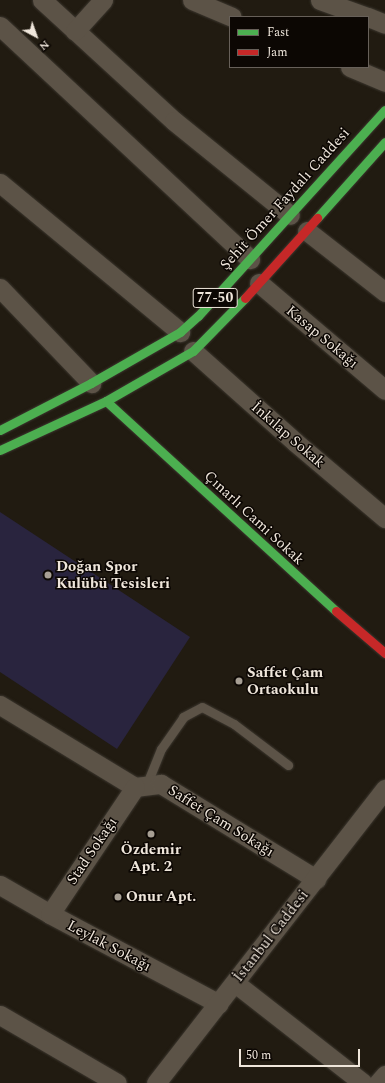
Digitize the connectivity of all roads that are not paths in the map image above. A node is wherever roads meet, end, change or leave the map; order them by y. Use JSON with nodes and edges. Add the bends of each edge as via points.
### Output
{"nodes":[{"id":1,"x":42,"y":0,"type":"edge"},
{"id":2,"x":103,"y":0,"type":"edge"},
{"id":3,"x":192,"y":0,"type":"edge"},
{"id":4,"x":320,"y":0,"type":"edge"},
{"id":5,"x":230,"y":16,"type":"edge"},
{"id":6,"x":364,"y":16,"type":"edge"},
{"id":7,"x":369,"y":18,"type":"edge"},
{"id":8,"x":385,"y":24,"type":"edge"},
{"id":9,"x":0,"y":26,"type":"edge"},
{"id":10,"x":76,"y":31,"type":"junction"},
{"id":11,"x":352,"y":68,"type":"edge"},
{"id":12,"x":385,"y":82,"type":"edge"},
{"id":13,"x":385,"y":110,"type":"edge"},
{"id":14,"x":381,"y":153,"type":"edge"},
{"id":15,"x":0,"y":183,"type":"edge"},
{"id":16,"x":290,"y":215,"type":"junction"},
{"id":17,"x":307,"y":231,"type":"junction"},
{"id":18,"x":250,"y":259,"type":"junction"},
{"id":19,"x":259,"y":283,"type":"junction"},
{"id":20,"x":0,"y":288,"type":"edge"},
{"id":21,"x":385,"y":292,"type":"edge"},
{"id":22,"x":180,"y":332,"type":"junction"},
{"id":23,"x":193,"y":350,"type":"junction"},
{"id":24,"x":91,"y":383,"type":"junction"},
{"id":25,"x":385,"y":390,"type":"edge"},
{"id":26,"x":106,"y":401,"type":"junction"},
{"id":27,"x":0,"y":430,"type":"edge"},
{"id":28,"x":0,"y":450,"type":"edge"},
{"id":29,"x":385,"y":518,"type":"edge"},
{"id":30,"x":385,"y":653,"type":"edge"},
{"id":31,"x":0,"y":705,"type":"edge"},
{"id":32,"x":288,"y":765,"type":"dead end"},
{"id":33,"x":141,"y":786,"type":"junction"},
{"id":34,"x":385,"y":789,"type":"edge"},
{"id":35,"x":316,"y":879,"type":"junction"},
{"id":36,"x":1,"y":887,"type":"edge"},
{"id":37,"x":50,"y":914,"type":"junction"},
{"id":38,"x":235,"y":983,"type":"junction"},
{"id":39,"x":219,"y":1004,"type":"junction"},
{"id":40,"x":0,"y":1015,"type":"edge"},
{"id":41,"x":385,"y":1075,"type":"edge"},
{"id":42,"x":117,"y":1083,"type":"edge"},
{"id":43,"x":156,"y":1083,"type":"edge"},
{"id":44,"x":363,"y":1083,"type":"edge"},
{"id":45,"x":378,"y":1083,"type":"edge"}],
"edges":[{"from":1,"to":10,"type":"street"},
{"from":2,"to":10,"type":"street"},
{"from":3,"to":5,"type":"street"},
{"from":4,"to":6,"type":"street"},
{"from":7,"to":8,"type":"street"},
{"from":9,"to":18,"type":"street"},
{"from":10,"to":16,"type":"street","via":[[174,121]]},
{"from":11,"to":12,"type":"street"},
{"from":13,"to":16,"type":"main road","name":"Şehit Ömer Faydalı Caddesi","number":"77-50"},
{"from":14,"to":17,"type":"main road","number":"77-50"},
{"from":15,"to":22,"type":"street"},
{"from":16,"to":18,"type":"main road","name":"Şehit Ömer Faydalı Caddesi","number":"77-50"},
{"from":17,"to":19,"type":"main road","number":"77-50"},
{"from":17,"to":21,"type":"street"},
{"from":18,"to":22,"type":"main road","name":"Şehit Ömer Faydalı Caddesi","number":"77-50"},
{"from":19,"to":23,"type":"main road","number":"77-50","via":[[214,332]]},
{"from":19,"to":25,"type":"street","name":"Kasap Sokağı"},
{"from":20,"to":24,"type":"street"},
{"from":22,"to":24,"type":"main road","name":"Şehit Ömer Faydalı Caddesi","number":"77-50"},
{"from":23,"to":26,"type":"main road","number":"77-50"},
{"from":23,"to":29,"type":"street","name":"İnkılap Sokak","via":[[294,442]]},
{"from":24,"to":27,"type":"main road","name":"Şehit Ömer Faydalı Caddesi","number":"77-50"},
{"from":26,"to":28,"type":"main road","number":"77-50"},
{"from":26,"to":30,"type":"main road","name":"Çınarlı Cami Sokak","via":[[297,578]]},
{"from":31,"to":33,"type":"street","name":"Saffet Çam Sokağı"},
{"from":32,"to":33,"type":"lane","via":[[234,724],[202,707],[183,717]]},
{"from":33,"to":35,"type":"street","name":"Saffet Çam Sokağı","via":[[161,784]]},
{"from":33,"to":37,"type":"street","name":"Stad Sokağı"},
{"from":34,"to":35,"type":"street","name":"İstanbul Caddesi"},
{"from":35,"to":38,"type":"street","name":"İstanbul Caddesi"},
{"from":36,"to":37,"type":"street","name":"Leylak Sokağı"},
{"from":37,"to":39,"type":"street","name":"Leylak Sokağı"},
{"from":38,"to":39,"type":"street","name":"İstanbul Caddesi"},
{"from":38,"to":44,"type":"street"},
{"from":39,"to":43,"type":"street","name":"İstanbul Caddesi"},
{"from":40,"to":42,"type":"street"},
{"from":41,"to":45,"type":"street"}]}
